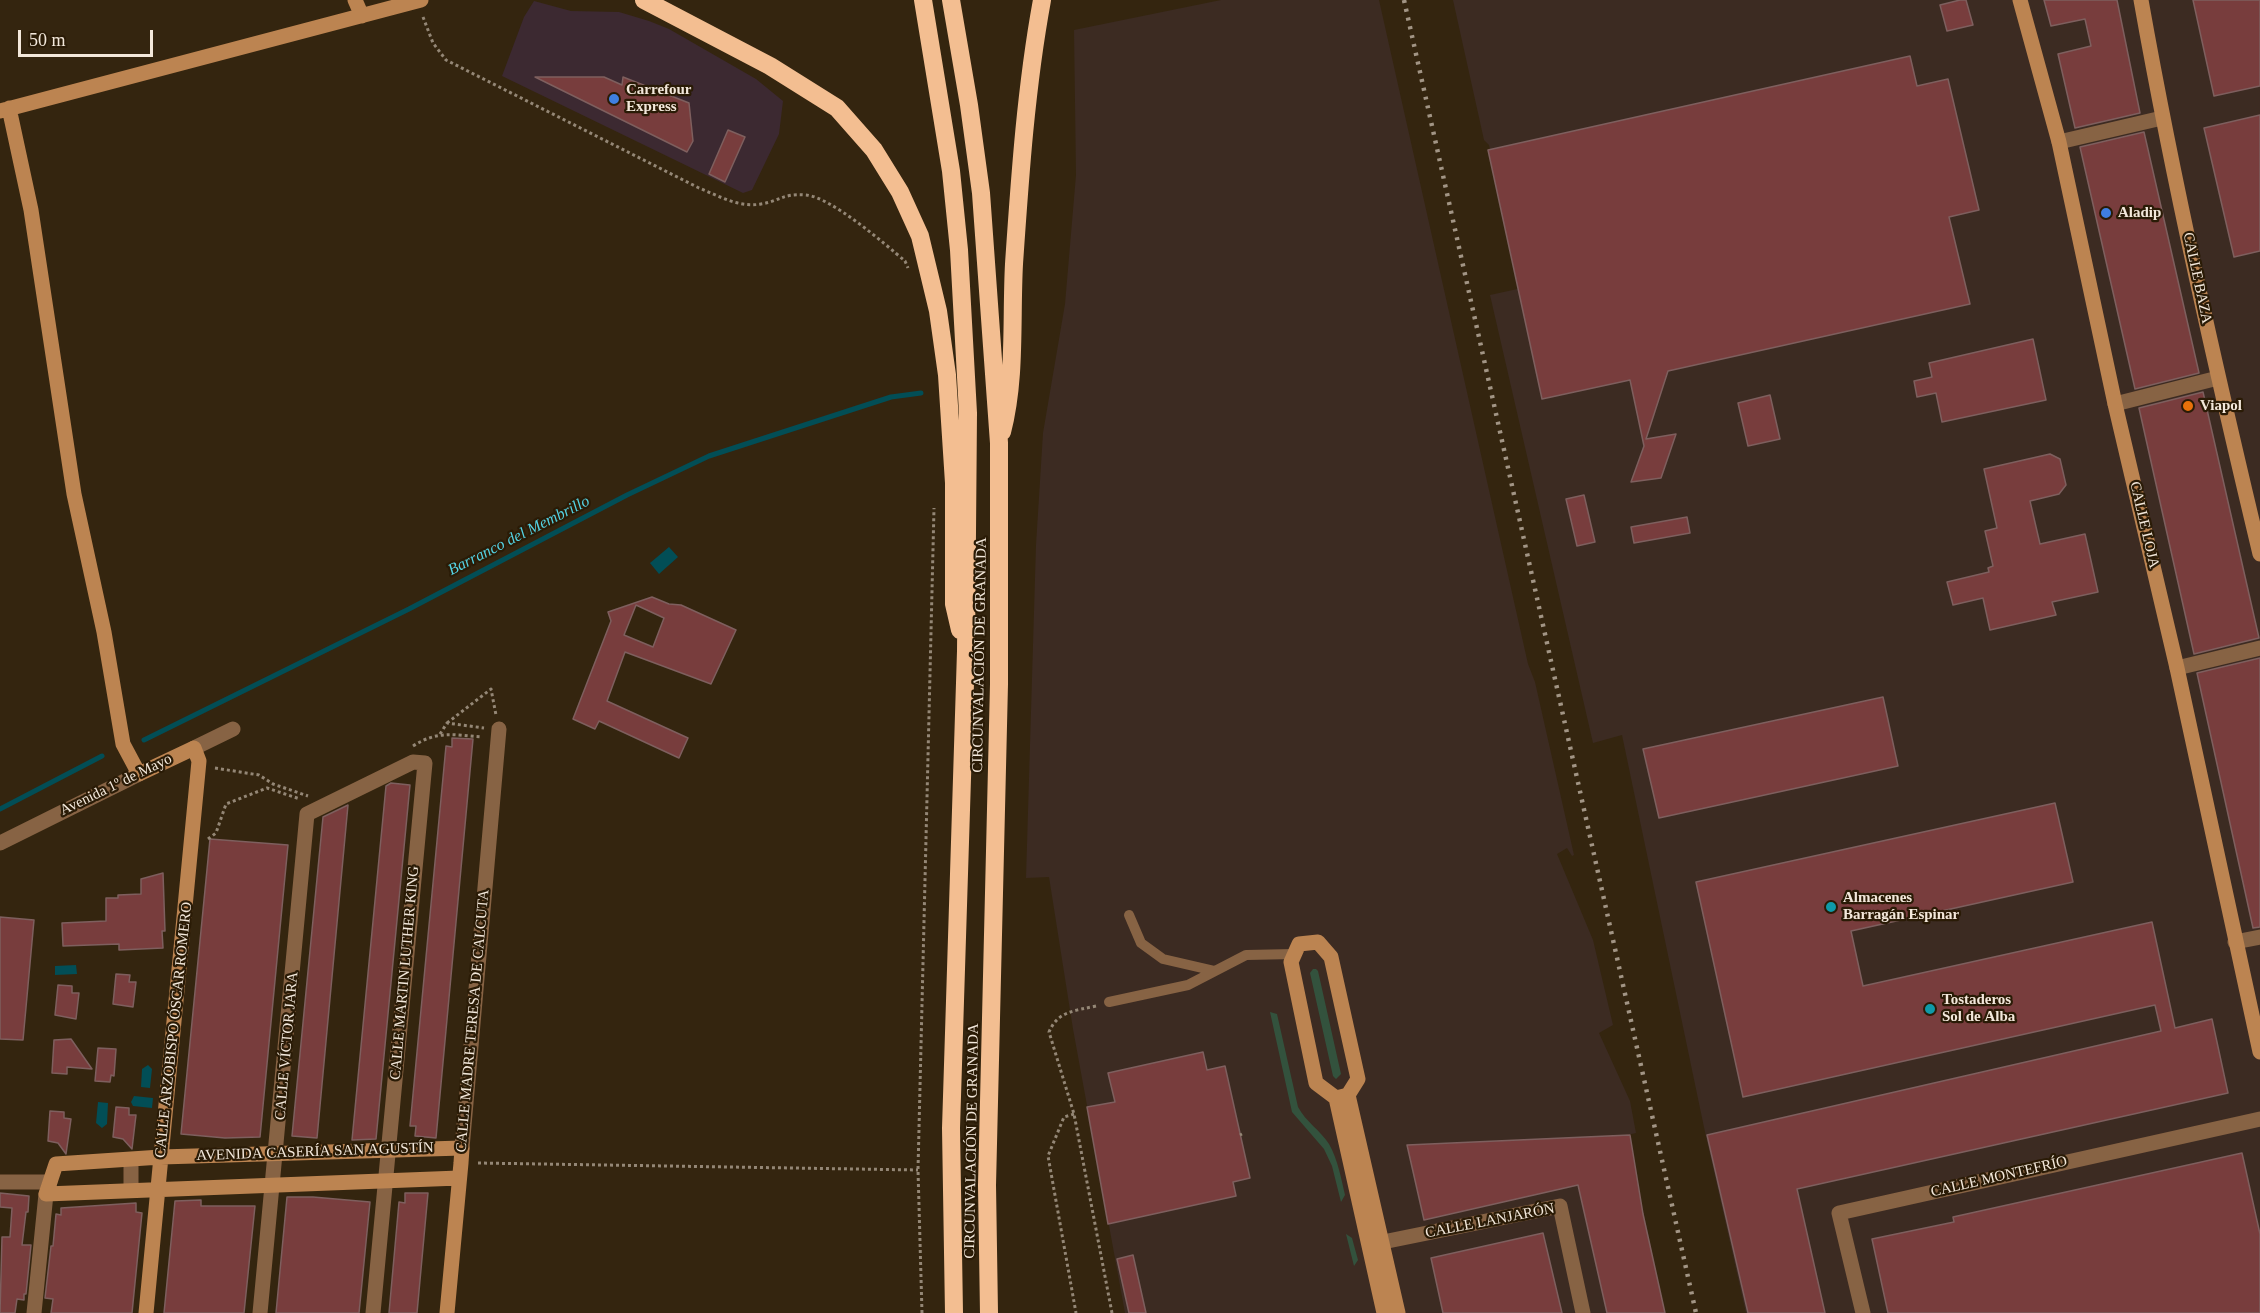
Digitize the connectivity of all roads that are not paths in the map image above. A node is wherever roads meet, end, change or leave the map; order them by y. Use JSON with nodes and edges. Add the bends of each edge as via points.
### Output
{"nodes":[{"id":1,"x":355,"y":0,"type":"edge"},
{"id":2,"x":418,"y":0,"type":"edge"},
{"id":3,"x":644,"y":0,"type":"edge"},
{"id":4,"x":923,"y":0,"type":"edge"},
{"id":5,"x":951,"y":0,"type":"edge"},
{"id":6,"x":1042,"y":0,"type":"edge"},
{"id":7,"x":2020,"y":0,"type":"edge"},
{"id":8,"x":2141,"y":0,"type":"edge"},
{"id":9,"x":362,"y":16,"type":"junction"},
{"id":10,"x":5,"y":109,"type":"edge"},
{"id":11,"x":2162,"y":118,"type":"junction"},
{"id":12,"x":2059,"y":142,"type":"junction"},
{"id":13,"x":2218,"y":378,"type":"junction"},
{"id":14,"x":2115,"y":404,"type":"junction"},
{"id":15,"x":999,"y":443,"type":"junction"},
{"id":16,"x":2260,"y":554,"type":"edge"},
{"id":17,"x":2260,"y":648,"type":"edge"},
{"id":18,"x":966,"y":651,"type":"junction"},
{"id":19,"x":2177,"y":668,"type":"junction"},
{"id":20,"x":233,"y":729,"type":"dead end"},
{"id":21,"x":499,"y":729,"type":"road end"},
{"id":22,"x":194,"y":748,"type":"junction"},
{"id":23,"x":139,"y":774,"type":"junction"},
{"id":24,"x":311,"y":812,"type":"joint"},
{"id":25,"x":0,"y":843,"type":"edge"},
{"id":26,"x":1129,"y":915,"type":"dead end"},
{"id":27,"x":2260,"y":937,"type":"edge"},
{"id":28,"x":2235,"y":942,"type":"junction"},
{"id":29,"x":1294,"y":954,"type":"junction"},
{"id":30,"x":1215,"y":971,"type":"junction"},
{"id":31,"x":1109,"y":1002,"type":"road end"},
{"id":32,"x":2260,"y":1052,"type":"edge"},
{"id":33,"x":1342,"y":1096,"type":"junction"},
{"id":34,"x":2260,"y":1119,"type":"edge"},
{"id":35,"x":389,"y":1149,"type":"junction"},
{"id":36,"x":277,"y":1153,"type":"junction"},
{"id":37,"x":161,"y":1157,"type":"junction"},
{"id":38,"x":131,"y":1160,"type":"junction"},
{"id":39,"x":461,"y":1163,"type":"junction"},
{"id":40,"x":386,"y":1180,"type":"junction"},
{"id":41,"x":0,"y":1182,"type":"edge"},
{"id":42,"x":273,"y":1185,"type":"junction"},
{"id":43,"x":48,"y":1188,"type":"junction"},
{"id":44,"x":158,"y":1189,"type":"junction"},
{"id":45,"x":131,"y":1190,"type":"junction"},
{"id":46,"x":1383,"y":1242,"type":"junction"},
{"id":47,"x":34,"y":1313,"type":"edge"},
{"id":48,"x":146,"y":1313,"type":"edge"},
{"id":49,"x":260,"y":1313,"type":"edge"},
{"id":50,"x":373,"y":1313,"type":"edge"},
{"id":51,"x":447,"y":1313,"type":"edge"},
{"id":52,"x":954,"y":1313,"type":"edge"},
{"id":53,"x":989,"y":1313,"type":"edge"},
{"id":54,"x":1384,"y":1313,"type":"edge"},
{"id":55,"x":1398,"y":1313,"type":"edge"},
{"id":56,"x":1583,"y":1313,"type":"edge"},
{"id":57,"x":1863,"y":1313,"type":"edge"}],
"edges":[{"from":1,"to":9,"type":"street"},
{"from":2,"to":9,"type":"street"},
{"from":3,"to":18,"type":"highway","via":[[770,66],[837,108],[874,150],[900,192],[920,236],[938,311],[947,375],[954,483],[954,604]]},
{"from":4,"to":18,"type":"highway","name":"CIRCUNVALACIÓN DE GRANADA","via":[[951,171],[959,250],[968,413]]},
{"from":5,"to":15,"type":"highway","name":"CIRCUNVALACIÓN DE GRANADA","via":[[981,193]]},
{"from":6,"to":15,"type":"highway","via":[[1019,202],[1009,404]]},
{"from":7,"to":12,"type":"street","name":"CALLE LOJA"},
{"from":8,"to":11,"type":"street","name":"CALLE BAZA"},
{"from":9,"to":10,"type":"street"},
{"from":10,"to":23,"type":"street","via":[[31,210],[74,494],[123,744]]},
{"from":11,"to":12,"type":"street"},
{"from":11,"to":13,"type":"street","name":"CALLE BAZA"},
{"from":12,"to":14,"type":"street","name":"CALLE LOJA"},
{"from":13,"to":14,"type":"street"},
{"from":13,"to":16,"type":"street","name":"CALLE BAZA"},
{"from":14,"to":19,"type":"street","name":"CALLE LOJA"},
{"from":15,"to":53,"type":"highway","name":"CIRCUNVALACIÓN DE GRANADA","via":[[999,696],[987,1185]]},
{"from":17,"to":19,"type":"street"},
{"from":18,"to":52,"type":"highway","name":"CIRCUNVALACIÓN DE GRANADA","via":[[951,1128]]},
{"from":19,"to":28,"type":"street","name":"CALLE LOJA"},
{"from":20,"to":22,"type":"street","name":"Avenida 1º de Mayo"},
{"from":21,"to":39,"type":"street","name":"CALLE MADRE TERESA DE CALCUTA"},
{"from":22,"to":23,"type":"street","name":"Avenida 1º de Mayo"},
{"from":22,"to":37,"type":"street","name":"CALLE ARZOBISPO ÓSCAR ROMERO","via":[[199,761]]},
{"from":23,"to":25,"type":"street","name":"Avenida 1º de Mayo"},
{"from":24,"to":35,"type":"street","name":"CALLE MARTIN LUTHER KING","via":[[413,762],[425,763]]},
{"from":24,"to":36,"type":"street","name":"CALLE VÍCTOR JARA"},
{"from":26,"to":30,"type":"lane","via":[[1141,943],[1163,959]]},
{"from":27,"to":28,"type":"street"},
{"from":28,"to":32,"type":"street","name":"CALLE LOJA"},
{"from":29,"to":30,"type":"lane","via":[[1246,954]]},
{"from":29,"to":33,"type":"street","via":[[1291,962],[1316,1083]]},
{"from":29,"to":33,"type":"street","via":[[1299,944],[1318,942],[1331,957],[1358,1079]]},
{"from":30,"to":31,"type":"lane","via":[[1188,985]]},
{"from":33,"to":46,"type":"street"},
{"from":33,"to":54,"type":"street"},
{"from":34,"to":57,"type":"street","name":"CALLE MONTEFRÍO","via":[[1839,1213]]},
{"from":35,"to":36,"type":"street","name":"AVENIDA CASERÍA SAN AGUSTÍN"},
{"from":35,"to":39,"type":"street","name":"AVENIDA CASERÍA SAN AGUSTÍN"},
{"from":35,"to":40,"type":"street","name":"CALLE MARTIN LUTHER KING"},
{"from":36,"to":37,"type":"street","name":"AVENIDA CASERÍA SAN AGUSTÍN"},
{"from":36,"to":42,"type":"street","name":"CALLE VÍCTOR JARA"},
{"from":37,"to":38,"type":"street","name":"AVENIDA CASERÍA SAN AGUSTÍN"},
{"from":37,"to":44,"type":"street","name":"CALLE ARZOBISPO ÓSCAR ROMERO"},
{"from":38,"to":43,"type":"street","name":"AVENIDA CASERÍA SAN AGUSTÍN","via":[[56,1164]]},
{"from":38,"to":45,"type":"street"},
{"from":39,"to":40,"type":"street","name":"AVENIDA CASERÍA SAN AGUSTÍN"},
{"from":39,"to":51,"type":"street","name":"CALLE MADRE TERESA DE CALCUTA"},
{"from":40,"to":42,"type":"street","name":"AVENIDA CASERÍA SAN AGUSTÍN"},
{"from":40,"to":50,"type":"street","name":"CALLE MARTIN LUTHER KING"},
{"from":41,"to":43,"type":"street","name":"AVENIDA CASERÍA SAN AGUSTÍN"},
{"from":42,"to":44,"type":"street","name":"AVENIDA CASERÍA SAN AGUSTÍN"},
{"from":42,"to":49,"type":"street","name":"CALLE VÍCTOR JARA"},
{"from":43,"to":45,"type":"street","name":"AVENIDA CASERÍA SAN AGUSTÍN"},
{"from":43,"to":47,"type":"street"},
{"from":44,"to":45,"type":"street","name":"AVENIDA CASERÍA SAN AGUSTÍN"},
{"from":44,"to":48,"type":"street","name":"CALLE ARZOBISPO ÓSCAR ROMERO"},
{"from":46,"to":55,"type":"street"},
{"from":46,"to":56,"type":"street","name":"CALLE LANJARÓN","via":[[1560,1206]]}]}
